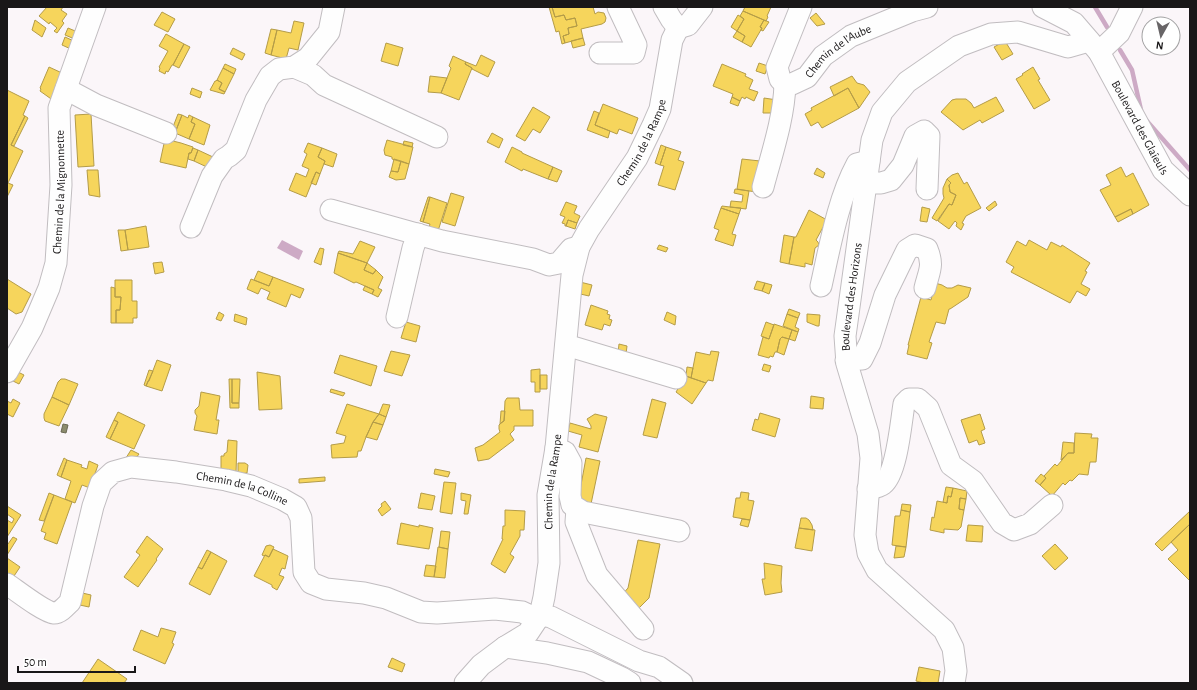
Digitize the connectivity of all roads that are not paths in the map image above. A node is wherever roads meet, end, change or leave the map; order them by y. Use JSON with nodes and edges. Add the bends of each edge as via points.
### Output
{"nodes":[{"id":1,"x":95,"y":7,"type":"edge"},
{"id":2,"x":334,"y":7,"type":"edge"},
{"id":3,"x":618,"y":7,"type":"edge"},
{"id":4,"x":664,"y":7,"type":"edge"},
{"id":5,"x":702,"y":7,"type":"edge"},
{"id":6,"x":801,"y":7,"type":"edge"},
{"id":7,"x":927,"y":7,"type":"edge"},
{"id":8,"x":1043,"y":7,"type":"edge"},
{"id":9,"x":1132,"y":7,"type":"edge"},
{"id":10,"x":678,"y":28,"type":"junction"},
{"id":11,"x":1094,"y":46,"type":"junction"},
{"id":12,"x":600,"y":53,"type":"dead end"},
{"id":13,"x":294,"y":67,"type":"junction"},
{"id":14,"x":785,"y":84,"type":"junction"},
{"id":15,"x":66,"y":89,"type":"junction"},
{"id":16,"x":166,"y":133,"type":"dead end"},
{"id":17,"x":437,"y":137,"type":"dead end"},
{"id":18,"x":869,"y":161,"type":"junction"},
{"id":19,"x":866,"y":183,"type":"junction"},
{"id":20,"x":763,"y":187,"type":"dead end"},
{"id":21,"x":927,"y":189,"type":"dead end"},
{"id":22,"x":1190,"y":195,"type":"edge"},
{"id":23,"x":331,"y":210,"type":"dead end"},
{"id":24,"x":192,"y":227,"type":"dead end"},
{"id":25,"x":418,"y":234,"type":"junction"},
{"id":26,"x":579,"y":247,"type":"junction"},
{"id":27,"x":821,"y":286,"type":"dead end"},
{"id":28,"x":925,"y":288,"type":"dead end"},
{"id":29,"x":397,"y":318,"type":"dead end"},
{"id":30,"x":566,"y":345,"type":"junction"},
{"id":31,"x":846,"y":360,"type":"junction"},
{"id":32,"x":7,"y":372,"type":"edge"},
{"id":33,"x":676,"y":378,"type":"dead end"},
{"id":34,"x":556,"y":448,"type":"junction"},
{"id":35,"x":868,"y":489,"type":"junction"},
{"id":36,"x":1052,"y":505,"type":"dead end"},
{"id":37,"x":577,"y":509,"type":"junction"},
{"id":38,"x":679,"y":531,"type":"dead end"},
{"id":39,"x":7,"y":584,"type":"edge"},
{"id":40,"x":539,"y":617,"type":"junction"},
{"id":41,"x":643,"y":629,"type":"dead end"},
{"id":42,"x":505,"y":647,"type":"junction"},
{"id":43,"x":465,"y":683,"type":"edge"},
{"id":44,"x":630,"y":683,"type":"edge"},
{"id":45,"x":682,"y":683,"type":"edge"},
{"id":46,"x":954,"y":683,"type":"edge"}],
"edges":[{"from":1,"to":15,"type":"street","name":"Chemin de la Mignonnette"},
{"from":2,"to":13,"type":"street","via":[[329,32],[308,58]]},
{"from":3,"to":12,"type":"street","via":[[636,45],[634,53]]},
{"from":4,"to":10,"type":"street"},
{"from":5,"to":10,"type":"street","via":[[688,25]]},
{"from":6,"to":14,"type":"street","via":[[777,67],[780,79]]},
{"from":7,"to":14,"type":"street","name":"Chemin de l'Aube","via":[[850,36],[823,56],[807,77],[792,84]]},
{"from":8,"to":11,"type":"street","via":[[1074,23]]},
{"from":9,"to":11,"type":"street","name":"Boulevard des Horizons","via":[[1119,33]]},
{"from":10,"to":26,"type":"street","name":"Chemin de la Rampe","via":[[672,40],[660,109],[653,125],[637,158]]},
{"from":11,"to":18,"type":"street","name":"Boulevard des Horizons","via":[[1068,47],[1018,32],[991,34],[959,46],[907,82],[882,112],[872,140]]},
{"from":11,"to":22,"type":"street","name":"Boulevard des Glaïeuls","via":[[1163,170]]},
{"from":13,"to":17,"type":"street","via":[[313,75],[324,85]]},
{"from":13,"to":24,"type":"street","via":[[279,69],[270,76],[256,100],[236,150],[224,159],[212,176]]},
{"from":14,"to":20,"type":"street","via":[[776,140]]},
{"from":15,"to":16,"type":"street","via":[[96,105]]},
{"from":15,"to":32,"type":"street","name":"Chemin de la Mignonnette","via":[[59,108],[61,185],[56,263],[32,328]]},
{"from":18,"to":19,"type":"street","name":"Boulevard des Horizons"},
{"from":18,"to":27,"type":"street","via":[[858,164],[849,179]]},
{"from":19,"to":21,"type":"street","via":[[891,180],[903,165],[915,136],[924,130],[929,136]]},
{"from":19,"to":31,"type":"street","name":"Boulevard des Horizons","via":[[845,336]]},
{"from":23,"to":25,"type":"street","name":"Chemin de la Rampe"},
{"from":25,"to":26,"type":"street","name":"Chemin de la Rampe","via":[[533,259],[549,265],[559,263],[571,249]]},
{"from":25,"to":29,"type":"street"},
{"from":26,"to":30,"type":"street","name":"Chemin de la Rampe","via":[[572,275]]},
{"from":28,"to":31,"type":"street","via":[[931,268],[930,258],[927,249],[915,245],[907,250],[885,295],[870,343],[862,359]]},
{"from":30,"to":33,"type":"street"},
{"from":30,"to":34,"type":"street","name":"Chemin de la Rampe"},
{"from":31,"to":35,"type":"street","name":"Boulevard des Horizons","via":[[868,434],[871,458]]},
{"from":34,"to":37,"type":"street","via":[[565,452],[571,463],[570,496],[572,505]]},
{"from":34,"to":40,"type":"street","name":"Chemin de la Rampe","via":[[548,495],[550,564]]},
{"from":35,"to":36,"type":"street","via":[[882,484],[886,479],[897,448],[904,404],[909,399],[918,399],[928,408],[951,465],[973,481],[1002,524],[1014,530],[1030,524]]},
{"from":35,"to":46,"type":"street","name":"Boulevard des Horizons","via":[[865,535],[868,553],[877,570],[944,630],[953,648],[956,671]]},
{"from":37,"to":38,"type":"street"},
{"from":37,"to":41,"type":"street","via":[[576,522],[597,575]]},
{"from":39,"to":40,"type":"street","name":"Chemin de la Colline","via":[[41,608],[54,613],[62,610],[70,602],[101,483],[114,472],[131,467],[176,472],[251,486],[296,507],[301,518],[304,572],[311,583],[321,587],[386,598],[421,612],[495,609]]},
{"from":40,"to":42,"type":"street","name":"Chemin de la Rampe","via":[[528,633]]},
{"from":40,"to":45,"type":"street","name":"Chemin de la Colline","via":[[552,617],[639,661],[659,667]]},
{"from":42,"to":43,"type":"street","name":"Chemin de la Rampe","via":[[481,665]]},
{"from":42,"to":44,"type":"street","via":[[588,662]]}]}
